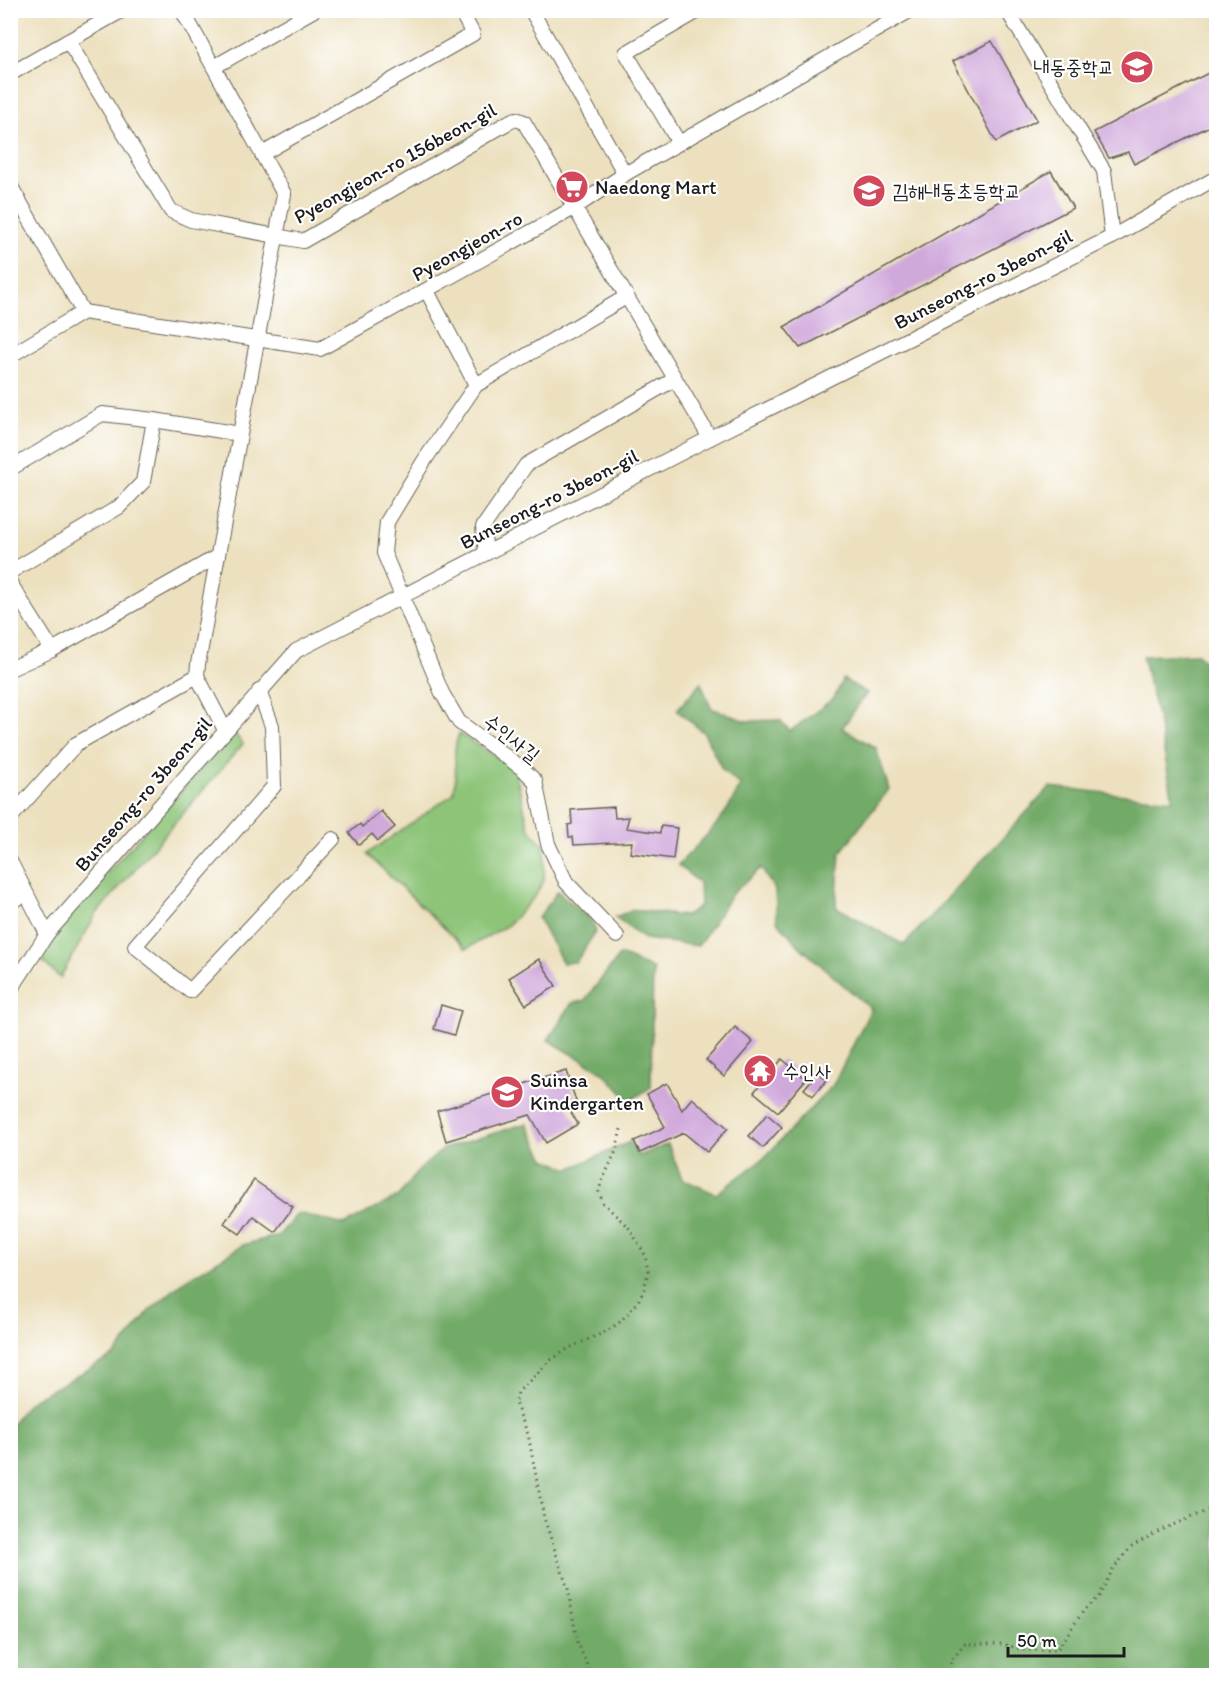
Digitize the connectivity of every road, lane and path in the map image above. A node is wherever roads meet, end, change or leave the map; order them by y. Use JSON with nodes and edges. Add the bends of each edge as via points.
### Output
{"nodes":[{"id":1,"x":123,"y":10,"type":"edge"},
{"id":2,"x":182,"y":10,"type":"edge"},
{"id":3,"x":314,"y":10,"type":"edge"},
{"id":4,"x":460,"y":10,"type":"edge"},
{"id":5,"x":531,"y":10,"type":"edge"},
{"id":6,"x":700,"y":10,"type":"edge"},
{"id":7,"x":911,"y":10,"type":"edge"},
{"id":8,"x":1007,"y":10,"type":"edge"},
{"id":9,"x":68,"y":41,"type":"junction"},
{"id":10,"x":214,"y":67,"type":"junction"},
{"id":11,"x":10,"y":74,"type":"edge"},
{"id":12,"x":679,"y":143,"type":"junction"},
{"id":13,"x":262,"y":154,"type":"junction"},
{"id":14,"x":626,"y":174,"type":"junction"},
{"id":15,"x":1216,"y":178,"type":"edge"},
{"id":16,"x":10,"y":185,"type":"edge"},
{"id":17,"x":574,"y":208,"type":"junction"},
{"id":18,"x":277,"y":236,"type":"junction"},
{"id":19,"x":1112,"y":237,"type":"junction"},
{"id":20,"x":427,"y":291,"type":"junction"},
{"id":21,"x":626,"y":297,"type":"junction"},
{"id":22,"x":83,"y":312,"type":"junction"},
{"id":23,"x":258,"y":340,"type":"junction"},
{"id":24,"x":10,"y":356,"type":"edge"},
{"id":25,"x":675,"y":379,"type":"junction"},
{"id":26,"x":476,"y":385,"type":"junction"},
{"id":27,"x":154,"y":420,"type":"junction"},
{"id":28,"x":240,"y":434,"type":"junction"},
{"id":29,"x":710,"y":438,"type":"junction"},
{"id":30,"x":10,"y":469,"type":"edge"},
{"id":31,"x":486,"y":553,"type":"junction"},
{"id":32,"x":218,"y":556,"type":"junction"},
{"id":33,"x":10,"y":572,"type":"edge"},
{"id":34,"x":10,"y":583,"type":"edge"},
{"id":35,"x":403,"y":597,"type":"junction"},
{"id":36,"x":52,"y":650,"type":"junction"},
{"id":37,"x":10,"y":669,"type":"edge"},
{"id":38,"x":197,"y":676,"type":"junction"},
{"id":39,"x":259,"y":691,"type":"junction"},
{"id":40,"x":225,"y":730,"type":"junction"},
{"id":41,"x":10,"y":818,"type":"edge"},
{"id":42,"x":333,"y":839,"type":"dead end"},
{"id":43,"x":10,"y":861,"type":"edge"},
{"id":44,"x":26,"y":895,"type":"junction"},
{"id":45,"x":10,"y":901,"type":"edge"},
{"id":46,"x":47,"y":934,"type":"junction"},
{"id":47,"x":617,"y":936,"type":"dead end"},
{"id":48,"x":10,"y":991,"type":"edge"},
{"id":49,"x":621,"y":1129,"type":"dead end"},
{"id":50,"x":1216,"y":1508,"type":"edge"},
{"id":51,"x":592,"y":1676,"type":"edge"},
{"id":52,"x":949,"y":1676,"type":"edge"}],
"edges":[{"from":1,"to":9,"type":"street"},
{"from":2,"to":10,"type":"street"},
{"from":3,"to":10,"type":"street"},
{"from":4,"to":13,"type":"street","via":[[474,34]]},
{"from":5,"to":14,"type":"street"},
{"from":6,"to":12,"type":"street","via":[[626,53]]},
{"from":7,"to":12,"type":"street","name":"Pyeongjeon-ro"},
{"from":8,"to":19,"type":"street","via":[[1104,171]]},
{"from":9,"to":11,"type":"street"},
{"from":9,"to":18,"type":"street","name":"Pyeongjeon-ro 156beon-gil","via":[[171,211],[191,220]]},
{"from":10,"to":13,"type":"street"},
{"from":12,"to":14,"type":"street","name":"Pyeongjeon-ro"},
{"from":13,"to":18,"type":"street","via":[[284,194]]},
{"from":14,"to":17,"type":"street","name":"Pyeongjeon-ro"},
{"from":15,"to":19,"type":"street","name":"Bunseong-ro 3beon-gil"},
{"from":16,"to":22,"type":"street"},
{"from":17,"to":18,"type":"street","name":"Pyeongjeon-ro 156beon-gil","via":[[528,127],[516,119],[303,241]]},
{"from":17,"to":20,"type":"street","name":"Pyeongjeon-ro"},
{"from":17,"to":21,"type":"street"},
{"from":18,"to":23,"type":"street"},
{"from":19,"to":29,"type":"street","name":"Bunseong-ro 3beon-gil"},
{"from":20,"to":23,"type":"street","name":"Pyeongjeon-ro","via":[[320,349]]},
{"from":20,"to":26,"type":"street"},
{"from":21,"to":25,"type":"street"},
{"from":21,"to":26,"type":"street"},
{"from":22,"to":23,"type":"street","name":"Pyeongjeon-ro"},
{"from":22,"to":24,"type":"street"},
{"from":23,"to":28,"type":"street"},
{"from":25,"to":29,"type":"street"},
{"from":25,"to":31,"type":"street","via":[[526,465],[483,527]]},
{"from":26,"to":35,"type":"street","name":"수인사길","via":[[387,522],[384,553]]},
{"from":27,"to":28,"type":"street"},
{"from":27,"to":30,"type":"street","via":[[102,414]]},
{"from":27,"to":33,"type":"street","via":[[143,482],[137,490],[119,507]]},
{"from":28,"to":32,"type":"street"},
{"from":29,"to":31,"type":"street","name":"Bunseong-ro 3beon-gil"},
{"from":31,"to":35,"type":"street","name":"Bunseong-ro 3beon-gil"},
{"from":32,"to":36,"type":"street"},
{"from":32,"to":38,"type":"street"},
{"from":34,"to":36,"type":"street"},
{"from":35,"to":39,"type":"street","name":"Bunseong-ro 3beon-gil","via":[[296,651]]},
{"from":35,"to":47,"type":"street","name":"수인사길","via":[[442,693],[459,722],[535,781],[548,844],[566,882]]},
{"from":36,"to":37,"type":"street"},
{"from":38,"to":40,"type":"street"},
{"from":38,"to":41,"type":"street","via":[[76,744]]},
{"from":39,"to":40,"type":"street","name":"Bunseong-ro 3beon-gil"},
{"from":39,"to":42,"type":"street","via":[[272,726],[274,786],[135,945],[190,991]]},
{"from":40,"to":46,"type":"street","name":"Bunseong-ro 3beon-gil"},
{"from":43,"to":44,"type":"street"},
{"from":44,"to":45,"type":"street"},
{"from":44,"to":46,"type":"street"},
{"from":46,"to":48,"type":"street","name":"Bunseong-ro 3beon-gil"},
{"from":49,"to":51,"type":"path","via":[[599,1192],[603,1203],[630,1228],[645,1255],[648,1271],[644,1290],[620,1322],[552,1360],[518,1392],[515,1403],[528,1434],[544,1518],[568,1589],[577,1641]]},
{"from":50,"to":52,"type":"path","via":[[1132,1546],[1057,1650],[965,1644],[951,1661]]}]}
